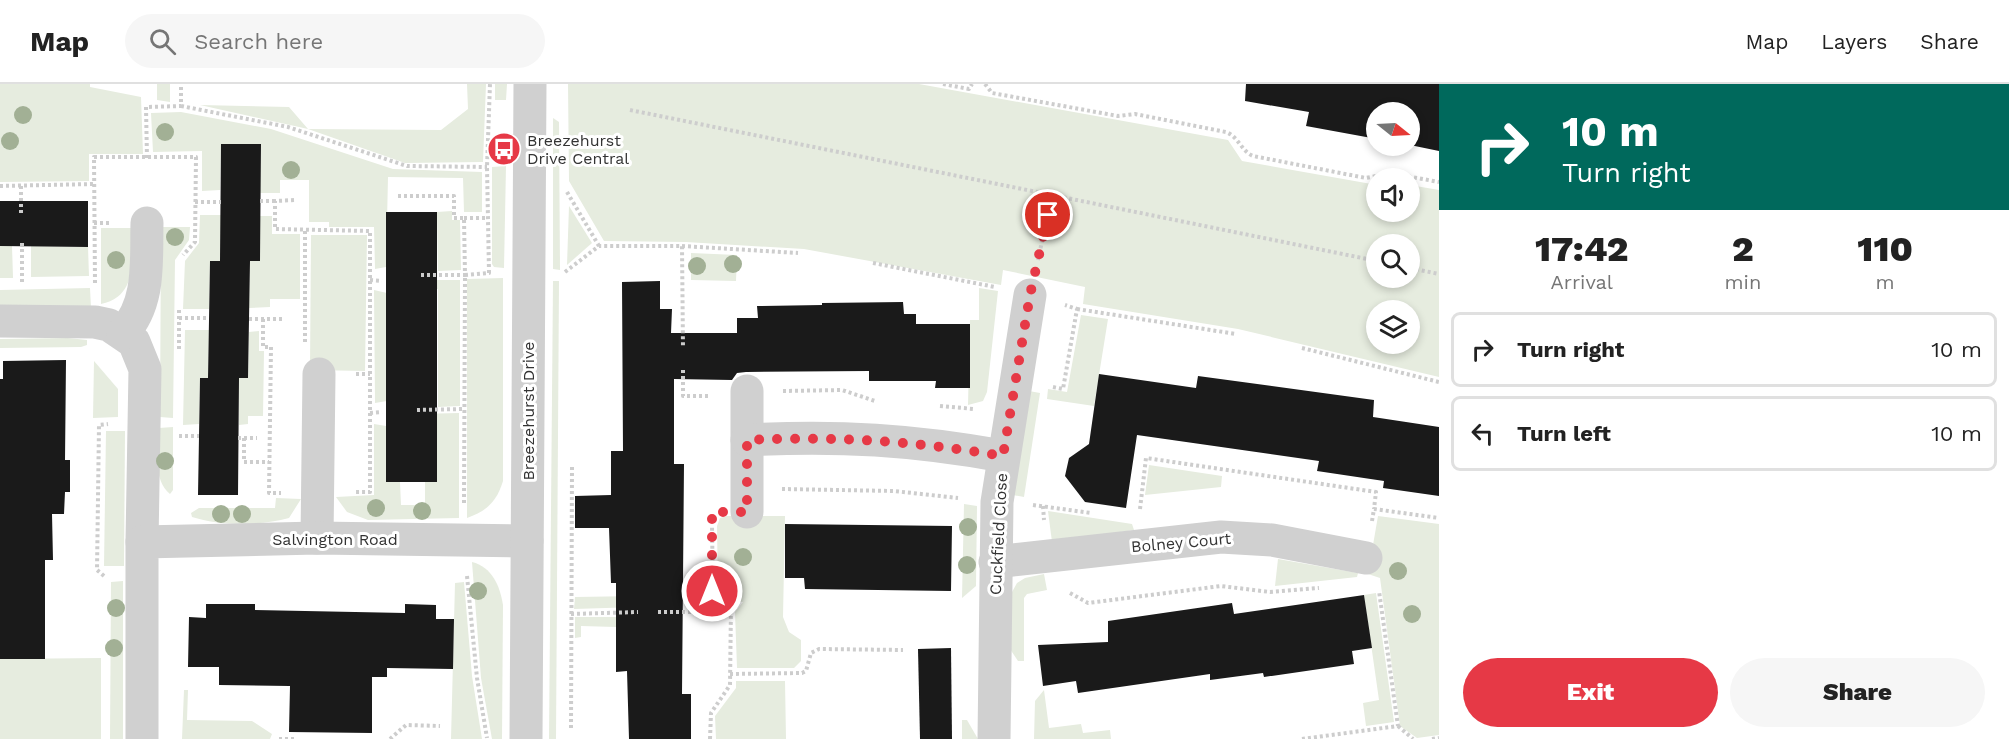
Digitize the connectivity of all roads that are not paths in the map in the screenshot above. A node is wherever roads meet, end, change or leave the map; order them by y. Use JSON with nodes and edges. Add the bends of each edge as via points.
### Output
{"nodes":[{"id":1,"x":530,"y":84,"type":"edge"},
{"id":2,"x":147,"y":223,"type":"dead end"},
{"id":3,"x":1030,"y":295,"type":"road end"},
{"id":4,"x":0,"y":321,"type":"edge"},
{"id":5,"x":123,"y":333,"type":"junction"},
{"id":6,"x":312,"y":363,"type":"road end"},
{"id":7,"x":747,"y":391,"type":"road end"},
{"id":8,"x":747,"y":440,"type":"junction"},
{"id":9,"x":1003,"y":456,"type":"junction"},
{"id":10,"x":747,"y":512,"type":"road end"},
{"id":11,"x":317,"y":538,"type":"junction"},
{"id":12,"x":527,"y":541,"type":"junction"},
{"id":13,"x":142,"y":542,"type":"junction"},
{"id":14,"x":995,"y":562,"type":"junction"},
{"id":15,"x":1371,"y":572,"type":"road end"},
{"id":16,"x":142,"y":739,"type":"edge"},
{"id":17,"x":526,"y":739,"type":"edge"},
{"id":18,"x":994,"y":739,"type":"edge"}],
"edges":[{"from":1,"to":12,"type":"street","name":"Breezehurst Drive"},
{"from":2,"to":5,"type":"street","via":[[146,285],[137,314]]},
{"from":3,"to":9,"type":"street","name":"Cuckfield Close"},
{"from":4,"to":5,"type":"street","via":[[95,321]]},
{"from":5,"to":13,"type":"street","via":[[134,342],[145,369]]},
{"from":6,"to":11,"type":"street"},
{"from":7,"to":8,"type":"street"},
{"from":8,"to":9,"type":"street","via":[[877,439],[922,442]]},
{"from":8,"to":10,"type":"street"},
{"from":9,"to":14,"type":"street","name":"Cuckfield Close"},
{"from":11,"to":12,"type":"street","name":"Salvington Road"},
{"from":11,"to":13,"type":"street","name":"Salvington Road"},
{"from":12,"to":17,"type":"street","name":"Breezehurst Drive"},
{"from":13,"to":16,"type":"street"},
{"from":14,"to":15,"type":"street","name":"Bolney Court","via":[[1221,537],[1272,540]]},
{"from":14,"to":18,"type":"street","name":"Cuckfield Close"}]}
